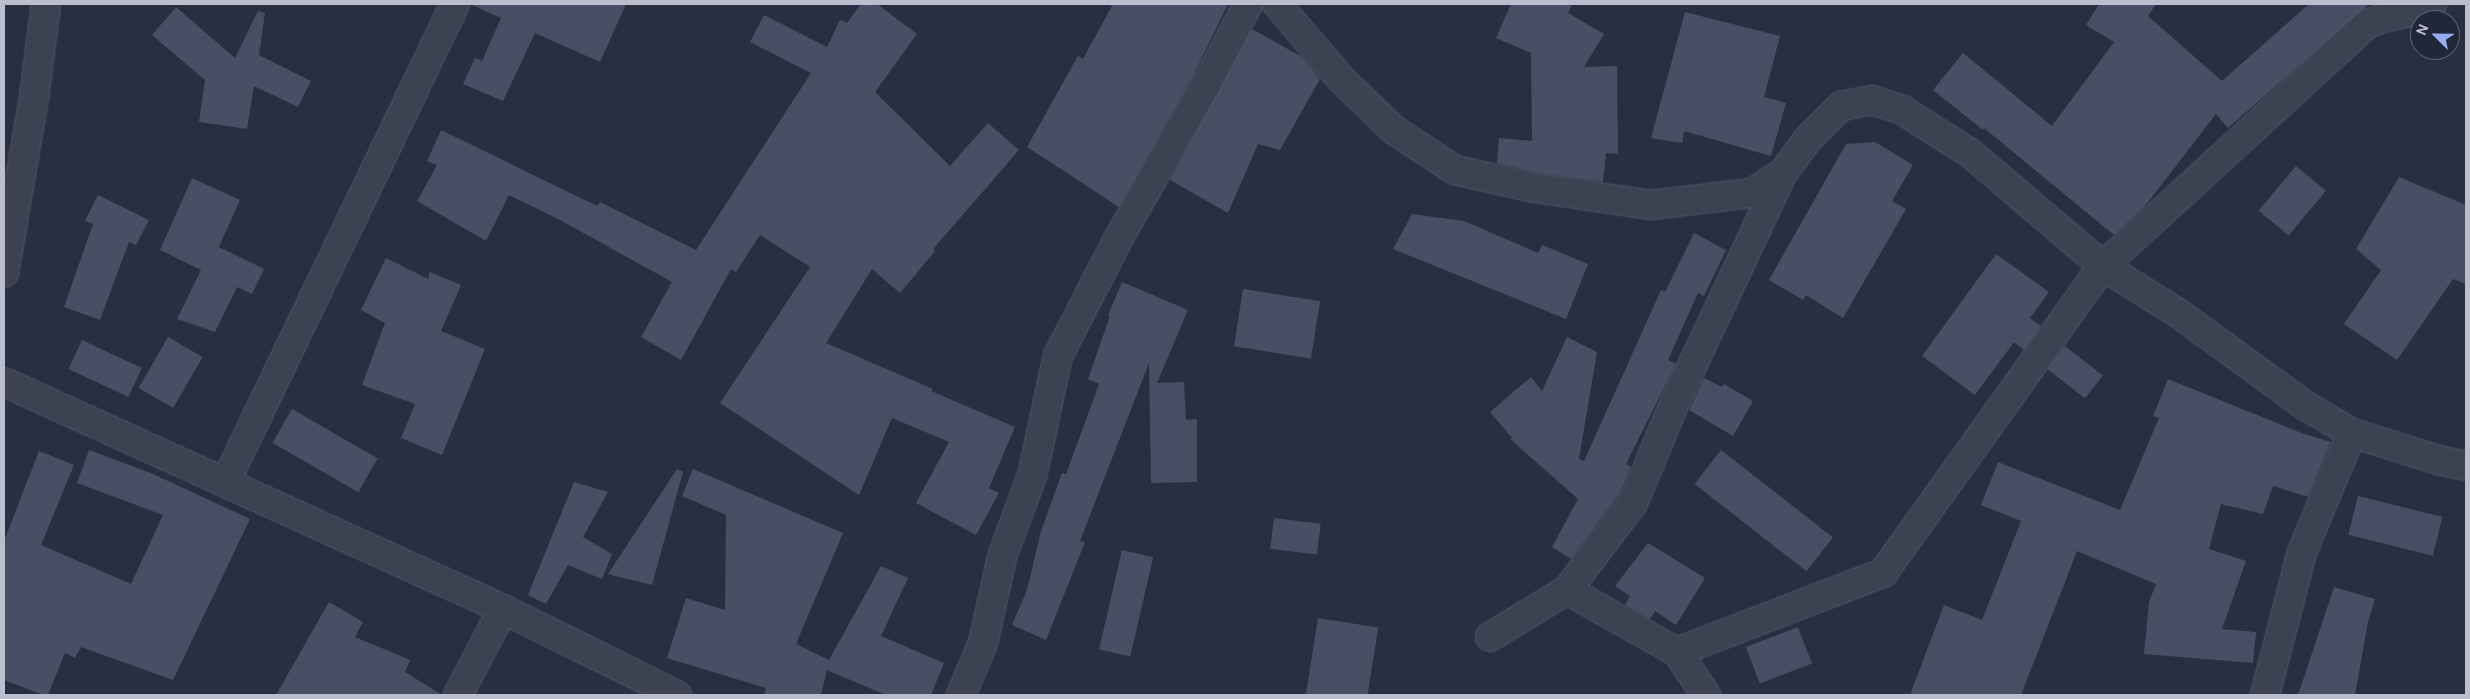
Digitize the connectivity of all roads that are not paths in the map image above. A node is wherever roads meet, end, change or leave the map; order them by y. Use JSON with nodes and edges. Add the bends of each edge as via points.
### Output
{"nodes":[{"id":1,"x":46,"y":4,"type":"edge"},
{"id":2,"x":455,"y":4,"type":"edge"},
{"id":3,"x":1248,"y":4,"type":"edge"},
{"id":4,"x":1277,"y":4,"type":"edge"},
{"id":5,"x":2432,"y":4,"type":"edge"},
{"id":6,"x":1784,"y":173,"type":"junction"},
{"id":7,"x":2103,"y":266,"type":"junction"},
{"id":8,"x":4,"y":273,"type":"edge"},
{"id":9,"x":4,"y":382,"type":"edge"},
{"id":10,"x":2352,"y":432,"type":"junction"},
{"id":11,"x":2466,"y":466,"type":"edge"},
{"id":12,"x":226,"y":481,"type":"junction"},
{"id":13,"x":1567,"y":590,"type":"junction"},
{"id":14,"x":503,"y":609,"type":"junction"},
{"id":15,"x":1490,"y":637,"type":"dead end"},
{"id":16,"x":1677,"y":652,"type":"junction"},
{"id":17,"x":458,"y":695,"type":"edge"},
{"id":18,"x":677,"y":695,"type":"edge"},
{"id":19,"x":961,"y":695,"type":"edge"},
{"id":20,"x":1706,"y":695,"type":"edge"},
{"id":21,"x":2265,"y":695,"type":"edge"}],
"edges":[{"from":1,"to":8,"type":"street"},
{"from":2,"to":12,"type":"street"},
{"from":3,"to":19,"type":"street","via":[[1058,356],[1032,476],[1002,557],[983,643]]},
{"from":4,"to":6,"type":"street","via":[[1342,80],[1394,130],[1455,170],[1535,188],[1651,205],[1752,193]]},
{"from":5,"to":7,"type":"street","via":[[2423,10],[2367,24]]},
{"from":6,"to":7,"type":"street","via":[[1808,139],[1841,106],[1872,100],[1902,110],[1970,153]]},
{"from":6,"to":13,"type":"street","via":[[1675,402],[1633,504]]},
{"from":7,"to":10,"type":"street","via":[[2181,315],[2306,406]]},
{"from":7,"to":16,"type":"street","via":[[1883,573]]},
{"from":9,"to":12,"type":"street"},
{"from":10,"to":11,"type":"street"},
{"from":10,"to":21,"type":"street","via":[[2302,552]]},
{"from":12,"to":14,"type":"street"},
{"from":13,"to":15,"type":"street"},
{"from":13,"to":16,"type":"street"},
{"from":14,"to":17,"type":"street"},
{"from":14,"to":18,"type":"street"},
{"from":16,"to":20,"type":"street"}]}
